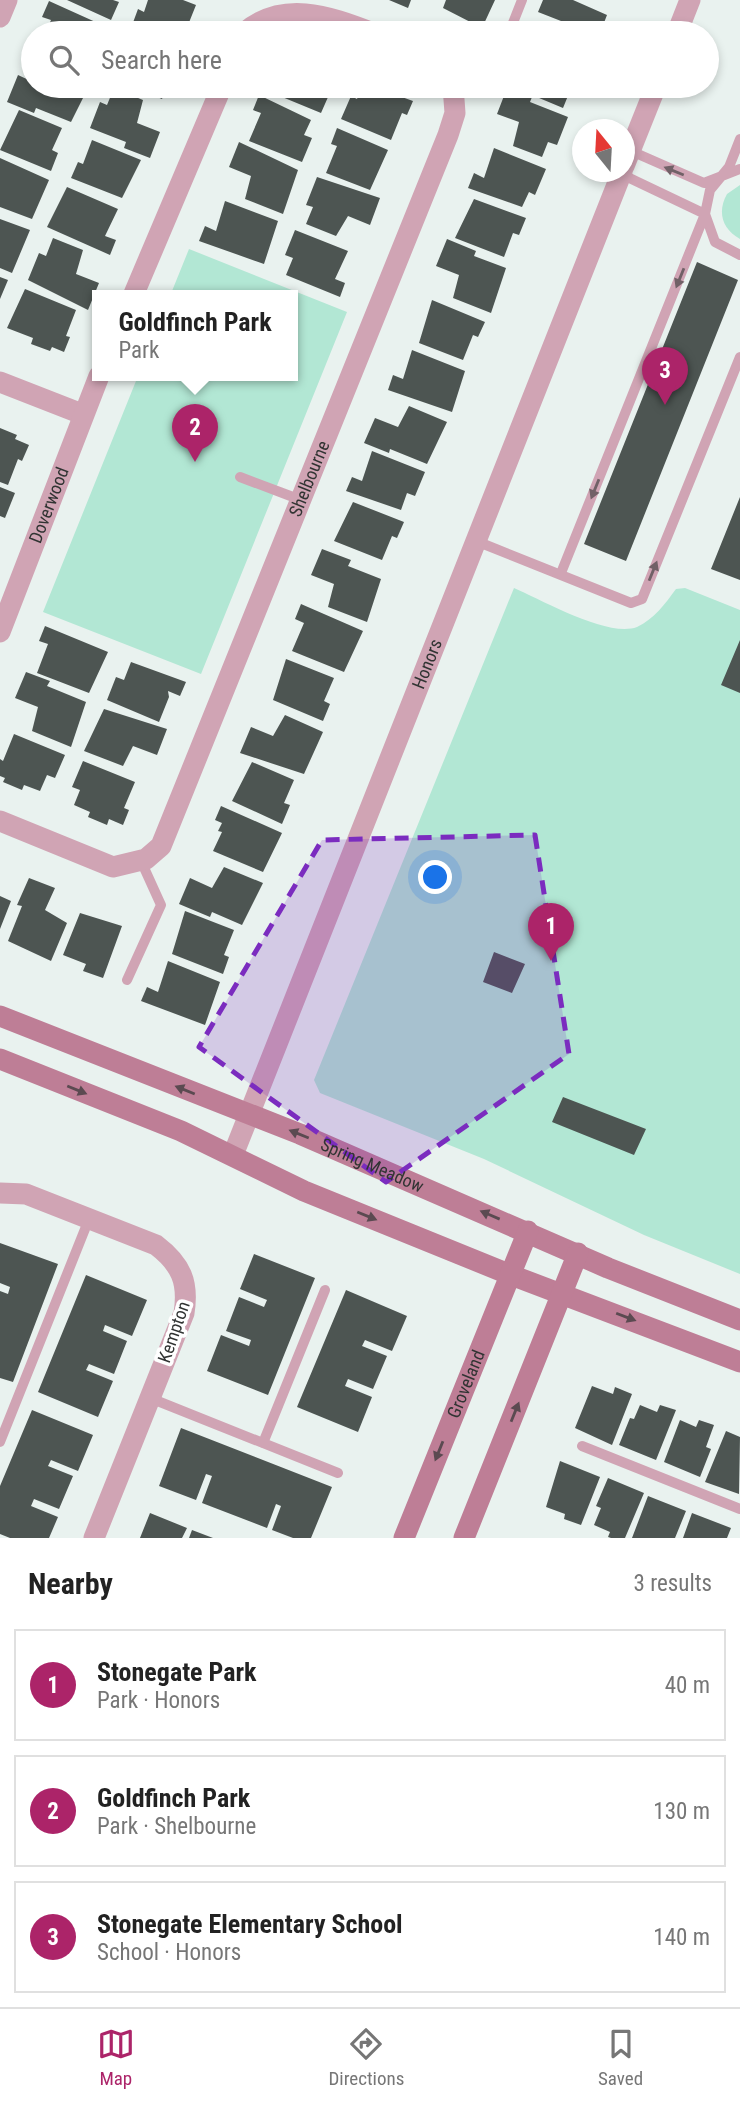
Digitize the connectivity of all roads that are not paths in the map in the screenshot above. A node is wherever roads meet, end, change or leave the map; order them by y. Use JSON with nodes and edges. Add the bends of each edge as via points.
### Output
{"nodes":[{"id":1,"x":7,"y":0,"type":"edge"},
{"id":2,"x":522,"y":0,"type":"edge"},
{"id":3,"x":690,"y":0,"type":"edge"},
{"id":4,"x":277,"y":5,"type":"edge"},
{"id":5,"x":0,"y":17,"type":"edge"},
{"id":6,"x":255,"y":21,"type":"edge"},
{"id":7,"x":343,"y":21,"type":"edge"},
{"id":8,"x":514,"y":21,"type":"edge"},
{"id":9,"x":682,"y":21,"type":"edge"},
{"id":10,"x":217,"y":98,"type":"edge"},
{"id":11,"x":454,"y":98,"type":"edge"},
{"id":12,"x":651,"y":98,"type":"edge"},
{"id":13,"x":740,"y":139,"type":"edge"},
{"id":14,"x":635,"y":140,"type":"edge"},
{"id":15,"x":635,"y":168,"type":"edge"},
{"id":16,"x":740,"y":169,"type":"edge"},
{"id":17,"x":635,"y":172,"type":"edge"},
{"id":18,"x":719,"y":178,"type":"junction"},
{"id":19,"x":619,"y":182,"type":"edge"},
{"id":20,"x":705,"y":214,"type":"junction"},
{"id":21,"x":740,"y":255,"type":"edge"},
{"id":22,"x":136,"y":290,"type":"edge"},
{"id":23,"x":740,"y":357,"type":"edge"},
{"id":24,"x":97,"y":381,"type":"edge"},
{"id":25,"x":0,"y":382,"type":"edge"},
{"id":26,"x":82,"y":414,"type":"junction"},
{"id":27,"x":240,"y":477,"type":"dead end"},
{"id":28,"x":301,"y":500,"type":"junction"},
{"id":29,"x":476,"y":541,"type":"junction"},
{"id":30,"x":561,"y":573,"type":"junction"},
{"id":31,"x":0,"y":632,"type":"edge"},
{"id":32,"x":0,"y":821,"type":"edge"},
{"id":33,"x":136,"y":862,"type":"junction"},
{"id":34,"x":127,"y":980,"type":"dead end"},
{"id":35,"x":0,"y":1016,"type":"edge"},
{"id":36,"x":0,"y":1059,"type":"edge"},
{"id":37,"x":249,"y":1115,"type":"junction"},
{"id":38,"x":233,"y":1155,"type":"junction"},
{"id":39,"x":1,"y":1193,"type":"edge"},
{"id":40,"x":89,"y":1219,"type":"junction"},
{"id":41,"x":528,"y":1231,"type":"junction"},
{"id":42,"x":578,"y":1253,"type":"junction"},
{"id":43,"x":511,"y":1275,"type":"junction"},
{"id":44,"x":325,"y":1290,"type":"dead end"},
{"id":45,"x":562,"y":1293,"type":"junction"},
{"id":46,"x":740,"y":1320,"type":"edge"},
{"id":47,"x":740,"y":1362,"type":"edge"},
{"id":48,"x":150,"y":1398,"type":"junction"},
{"id":49,"x":0,"y":1442,"type":"edge"},
{"id":50,"x":263,"y":1443,"type":"junction"},
{"id":51,"x":582,"y":1446,"type":"dead end"},
{"id":52,"x":338,"y":1473,"type":"dead end"},
{"id":53,"x":740,"y":1509,"type":"edge"},
{"id":54,"x":94,"y":1538,"type":"edge"},
{"id":55,"x":404,"y":1538,"type":"edge"},
{"id":56,"x":464,"y":1538,"type":"edge"}],
"edges":[{"from":1,"to":5,"type":"street"},
{"from":2,"to":8,"type":"lane"},
{"from":3,"to":9,"type":"street"},
{"from":4,"to":6,"type":"street"},
{"from":4,"to":7,"type":"street","via":[[313,9]]},
{"from":10,"to":22,"type":"street"},
{"from":11,"to":28,"type":"street","name":"Shelbourne","via":[[449,135]]},
{"from":12,"to":14,"type":"street","name":"Honors"},
{"from":13,"to":18,"type":"lane","via":[[729,167]]},
{"from":18,"to":15,"type":"lane","one_way":true,"via":[[704,183]]},
{"from":16,"to":18,"type":"lane"},
{"from":17,"to":20,"type":"lane"},
{"from":18,"to":20,"type":"lane","via":[[710,190]]},
{"from":19,"to":29,"type":"street","name":"Honors"},
{"from":20,"to":21,"type":"lane","via":[[715,242]]},
{"from":20,"to":30,"type":"lane","one_way":true},
{"from":30,"to":23,"type":"lane","one_way":true,"via":[[631,603],[642,599]]},
{"from":24,"to":26,"type":"street","name":"Doverwood"},
{"from":25,"to":26,"type":"street"},
{"from":26,"to":31,"type":"street","name":"Doverwood"},
{"from":27,"to":28,"type":"lane"},
{"from":28,"to":33,"type":"street","name":"Shelbourne","via":[[161,846]]},
{"from":29,"to":30,"type":"lane"},
{"from":29,"to":37,"type":"street","name":"Honors"},
{"from":32,"to":33,"type":"street","via":[[113,867]]},
{"from":33,"to":34,"type":"lane","via":[[161,905]]},
{"from":37,"to":35,"type":"street","name":"Spring Meadow","one_way":true},
{"from":36,"to":38,"type":"street","one_way":true},
{"from":37,"to":38,"type":"street","name":"Honors"},
{"from":41,"to":37,"type":"street","name":"Spring Meadow","one_way":true},
{"from":38,"to":43,"type":"street","one_way":true,"via":[[304,1191]]},
{"from":39,"to":40,"type":"street","name":"Kempton","via":[[26,1194]]},
{"from":40,"to":48,"type":"street","name":"Kempton","via":[[156,1245],[174,1259],[183,1274],[184,1313]]},
{"from":40,"to":49,"type":"lane"},
{"from":41,"to":42,"type":"street","name":"Spring Meadow"},
{"from":41,"to":43,"type":"street","name":"Groveland"},
{"from":42,"to":45,"type":"street"},
{"from":42,"to":46,"type":"street","name":"Spring Meadow"},
{"from":43,"to":45,"type":"street"},
{"from":43,"to":55,"type":"street","name":"Groveland","one_way":true},
{"from":44,"to":50,"type":"lane"},
{"from":45,"to":47,"type":"street","one_way":true},
{"from":56,"to":45,"type":"street","one_way":true},
{"from":48,"to":50,"type":"lane"},
{"from":48,"to":54,"type":"street","name":"Kempton"},
{"from":50,"to":52,"type":"lane"},
{"from":51,"to":53,"type":"lane"}]}
